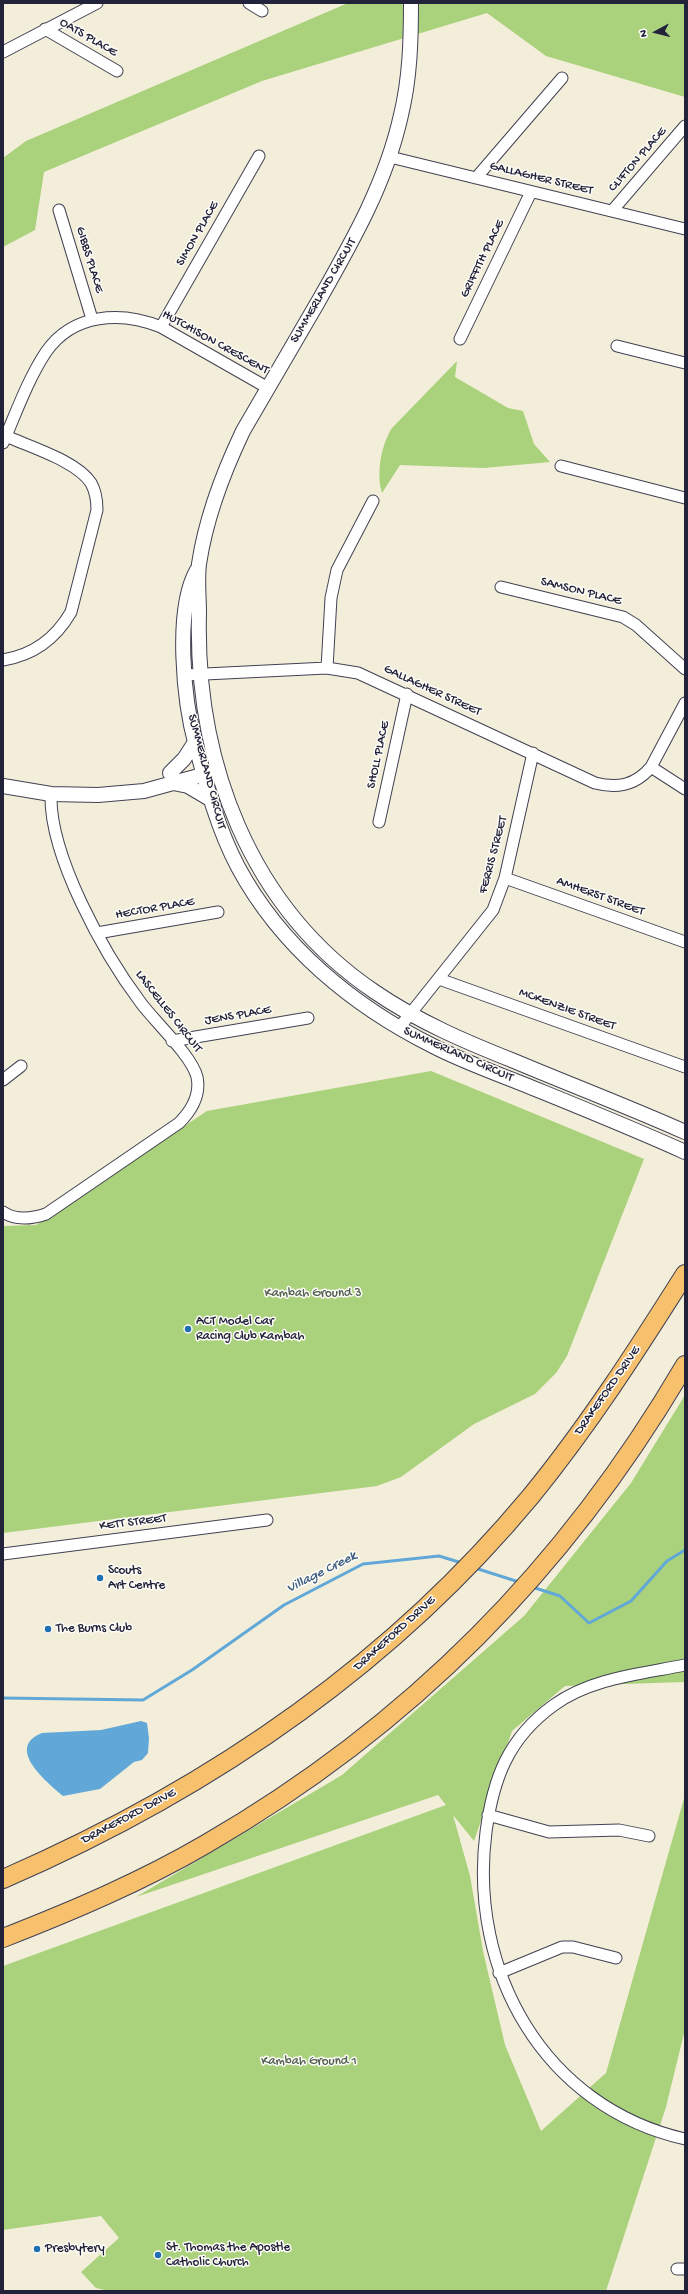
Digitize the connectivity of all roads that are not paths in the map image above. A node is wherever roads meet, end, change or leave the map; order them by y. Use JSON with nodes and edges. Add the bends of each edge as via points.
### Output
{"nodes":[{"id":1,"x":97,"y":3,"type":"edge"},
{"id":2,"x":249,"y":3,"type":"edge"},
{"id":3,"x":411,"y":3,"type":"edge"},
{"id":4,"x":262,"y":11,"type":"dead end"},
{"id":5,"x":46,"y":29,"type":"junction"},
{"id":6,"x":3,"y":52,"type":"edge"},
{"id":7,"x":118,"y":71,"type":"dead end"},
{"id":8,"x":562,"y":78,"type":"dead end"},
{"id":9,"x":685,"y":126,"type":"edge"},
{"id":10,"x":259,"y":156,"type":"dead end"},
{"id":11,"x":390,"y":157,"type":"junction"},
{"id":12,"x":476,"y":178,"type":"junction"},
{"id":13,"x":531,"y":192,"type":"junction"},
{"id":14,"x":58,"y":210,"type":"dead end"},
{"id":15,"x":612,"y":211,"type":"junction"},
{"id":16,"x":685,"y":230,"type":"edge"},
{"id":17,"x":92,"y":319,"type":"junction"},
{"id":18,"x":161,"y":327,"type":"junction"},
{"id":19,"x":460,"y":339,"type":"dead end"},
{"id":20,"x":617,"y":346,"type":"dead end"},
{"id":21,"x":685,"y":363,"type":"edge"},
{"id":22,"x":268,"y":388,"type":"junction"},
{"id":23,"x":4,"y":439,"type":"edge"},
{"id":24,"x":561,"y":466,"type":"dead end"},
{"id":25,"x":685,"y":498,"type":"edge"},
{"id":26,"x":373,"y":501,"type":"dead end"},
{"id":27,"x":199,"y":566,"type":"junction"},
{"id":28,"x":501,"y":587,"type":"dead end"},
{"id":29,"x":3,"y":660,"type":"edge"},
{"id":30,"x":327,"y":668,"type":"junction"},
{"id":31,"x":685,"y":669,"type":"edge"},
{"id":32,"x":200,"y":674,"type":"junction"},
{"id":33,"x":185,"y":675,"type":"junction"},
{"id":34,"x":407,"y":694,"type":"junction"},
{"id":35,"x":685,"y":703,"type":"edge"},
{"id":36,"x":195,"y":742,"type":"junction"},
{"id":37,"x":533,"y":753,"type":"junction"},
{"id":38,"x":218,"y":765,"type":"junction"},
{"id":39,"x":651,"y":767,"type":"junction"},
{"id":40,"x":202,"y":769,"type":"junction"},
{"id":41,"x":171,"y":778,"type":"junction"},
{"id":42,"x":3,"y":786,"type":"edge"},
{"id":43,"x":685,"y":789,"type":"edge"},
{"id":44,"x":51,"y":794,"type":"junction"},
{"id":45,"x":210,"y":799,"type":"junction"},
{"id":46,"x":379,"y":822,"type":"dead end"},
{"id":47,"x":505,"y":878,"type":"junction"},
{"id":48,"x":218,"y":912,"type":"dead end"},
{"id":49,"x":97,"y":932,"type":"junction"},
{"id":50,"x":685,"y":942,"type":"edge"},
{"id":51,"x":439,"y":979,"type":"junction"},
{"id":52,"x":411,"y":1014,"type":"junction"},
{"id":53,"x":308,"y":1018,"type":"dead end"},
{"id":54,"x":400,"y":1028,"type":"junction"},
{"id":55,"x":172,"y":1041,"type":"junction"},
{"id":56,"x":21,"y":1066,"type":"dead end"},
{"id":57,"x":685,"y":1067,"type":"edge"},
{"id":58,"x":3,"y":1080,"type":"edge"},
{"id":59,"x":685,"y":1132,"type":"edge"},
{"id":60,"x":685,"y":1152,"type":"edge"},
{"id":61,"x":3,"y":1212,"type":"edge"},
{"id":62,"x":685,"y":1274,"type":"edge"},
{"id":63,"x":685,"y":1365,"type":"edge"},
{"id":64,"x":267,"y":1520,"type":"dead end"},
{"id":65,"x":3,"y":1554,"type":"edge"},
{"id":66,"x":685,"y":1665,"type":"edge"},
{"id":67,"x":488,"y":1815,"type":"junction"},
{"id":68,"x":649,"y":1836,"type":"dead end"},
{"id":69,"x":3,"y":1879,"type":"edge"},
{"id":70,"x":3,"y":1938,"type":"edge"},
{"id":71,"x":616,"y":1958,"type":"dead end"},
{"id":72,"x":499,"y":1973,"type":"junction"},
{"id":73,"x":685,"y":2139,"type":"edge"}],
"edges":[{"from":1,"to":5,"type":"street"},
{"from":2,"to":4,"type":"street"},
{"from":3,"to":11,"type":"street","name":"SUMMERLAND CIRCUIT","via":[[409,70],[402,114]]},
{"from":5,"to":6,"type":"street"},
{"from":5,"to":7,"type":"street","name":"OATS PLACE"},
{"from":8,"to":12,"type":"street"},
{"from":9,"to":15,"type":"street","name":"CLIFTON PLACE"},
{"from":10,"to":18,"type":"street","name":"SIMON PLACE"},
{"from":11,"to":12,"type":"street","name":"GALLAGHER STREET"},
{"from":11,"to":22,"type":"street","name":"SUMMERLAND CIRCUIT","via":[[375,196],[353,240]]},
{"from":12,"to":13,"type":"street","name":"GALLAGHER STREET"},
{"from":13,"to":15,"type":"street","name":"GALLAGHER STREET"},
{"from":13,"to":19,"type":"street","name":"GRIFFITH PLACE"},
{"from":14,"to":17,"type":"street","name":"GIBBS PLACE"},
{"from":15,"to":16,"type":"street","name":"GALLAGHER STREET"},
{"from":17,"to":18,"type":"street","name":"HUTCHISON CRESCENT","via":[[128,317],[145,320]]},
{"from":17,"to":23,"type":"street","name":"HUTCHISON CRESCENT","via":[[64,334],[46,351]]},
{"from":18,"to":22,"type":"street","name":"HUTCHISON CRESCENT"},
{"from":20,"to":21,"type":"street"},
{"from":22,"to":27,"type":"street","name":"SUMMERLAND CIRCUIT","via":[[227,464],[211,509]]},
{"from":23,"to":29,"type":"street","via":[[78,470],[92,485],[97,510],[71,612],[63,626],[37,649]]},
{"from":24,"to":25,"type":"street"},
{"from":26,"to":30,"type":"street","via":[[335,576]]},
{"from":27,"to":32,"type":"street","name":"SUMMERLAND CIRCUIT"},
{"from":27,"to":33,"type":"street","name":"SUMMERLAND CIRCUIT","via":[[188,591]]},
{"from":28,"to":31,"type":"street","name":"SAMSON PLACE","via":[[623,617],[636,625]]},
{"from":30,"to":32,"type":"street","name":"GALLAGHER STREET"},
{"from":30,"to":34,"type":"street","name":"GALLAGHER STREET","via":[[358,673]]},
{"from":32,"to":33,"type":"street","name":"GALLAGHER STREET"},
{"from":32,"to":38,"type":"street","name":"SUMMERLAND CIRCUIT","via":[[207,722]]},
{"from":33,"to":36,"type":"street","name":"SUMMERLAND CIRCUIT"},
{"from":34,"to":37,"type":"street","name":"GALLAGHER STREET"},
{"from":34,"to":46,"type":"street","name":"SHOLL PLACE"},
{"from":35,"to":39,"type":"street","name":"GALLAGHER STREET"},
{"from":36,"to":40,"type":"street","name":"SUMMERLAND CIRCUIT"},
{"from":36,"to":41,"type":"street"},
{"from":37,"to":39,"type":"street","name":"GALLAGHER STREET","via":[[607,786],[633,783],[644,776]]},
{"from":37,"to":47,"type":"street","name":"FERRIS STREET"},
{"from":38,"to":40,"type":"street"},
{"from":38,"to":52,"type":"street","name":"SUMMERLAND CIRCUIT","via":[[227,800],[244,842],[285,909],[342,967],[375,992]]},
{"from":39,"to":43,"type":"street"},
{"from":40,"to":41,"type":"street"},
{"from":40,"to":45,"type":"street","name":"SUMMERLAND CIRCUIT"},
{"from":41,"to":44,"type":"street","via":[[144,790],[98,794]]},
{"from":41,"to":45,"type":"street"},
{"from":42,"to":44,"type":"street"},
{"from":44,"to":49,"type":"street","name":"LASCELLES CIRCUIT","via":[[51,820],[59,847],[72,882]]},
{"from":45,"to":54,"type":"street","name":"SUMMERLAND CIRCUIT","via":[[222,834],[238,867],[280,929],[336,985]]},
{"from":47,"to":50,"type":"street","name":"AMHERST STREET"},
{"from":47,"to":51,"type":"street","name":"FERRIS STREET","via":[[487,920]]},
{"from":48,"to":49,"type":"street","name":"HECTOR PLACE"},
{"from":49,"to":55,"type":"street","name":"LASCELLES CIRCUIT","via":[[140,1002]]},
{"from":51,"to":52,"type":"street","name":"FERRIS STREET"},
{"from":51,"to":57,"type":"street","name":"MCKENZIE STREET"},
{"from":52,"to":54,"type":"street","name":"FERRIS STREET"},
{"from":52,"to":59,"type":"street","name":"SUMMERLAND CIRCUIT","via":[[461,1040]]},
{"from":53,"to":55,"type":"street","name":"JENS PLACE"},
{"from":54,"to":60,"type":"street","name":"SUMMERLAND CIRCUIT","via":[[454,1055]]},
{"from":55,"to":61,"type":"street","name":"LASCELLES CIRCUIT","via":[[191,1064],[198,1082],[197,1095],[192,1107],[179,1123],[46,1214],[28,1219],[16,1218]]},
{"from":56,"to":58,"type":"street"},
{"from":62,"to":69,"type":"highway","name":"DRAKEFORD DRIVE","via":[[577,1435],[531,1495],[445,1590],[400,1632],[300,1713],[172,1796]]},
{"from":63,"to":70,"type":"highway","via":[[614,1475],[548,1560],[512,1602],[447,1668],[389,1718],[334,1762],[204,1846],[130,1884]]},
{"from":64,"to":65,"type":"street","name":"KETT STREET"},
{"from":66,"to":67,"type":"street","via":[[589,1686],[553,1706],[528,1728],[507,1755],[498,1775]]},
{"from":67,"to":68,"type":"street","via":[[548,1832],[619,1830]]},
{"from":67,"to":72,"type":"street","via":[[482,1881],[487,1929]]},
{"from":71,"to":72,"type":"street","via":[[573,1947],[562,1947]]},
{"from":72,"to":73,"type":"street","via":[[517,2013],[534,2039],[577,2086],[626,2118],[667,2135]]}]}
